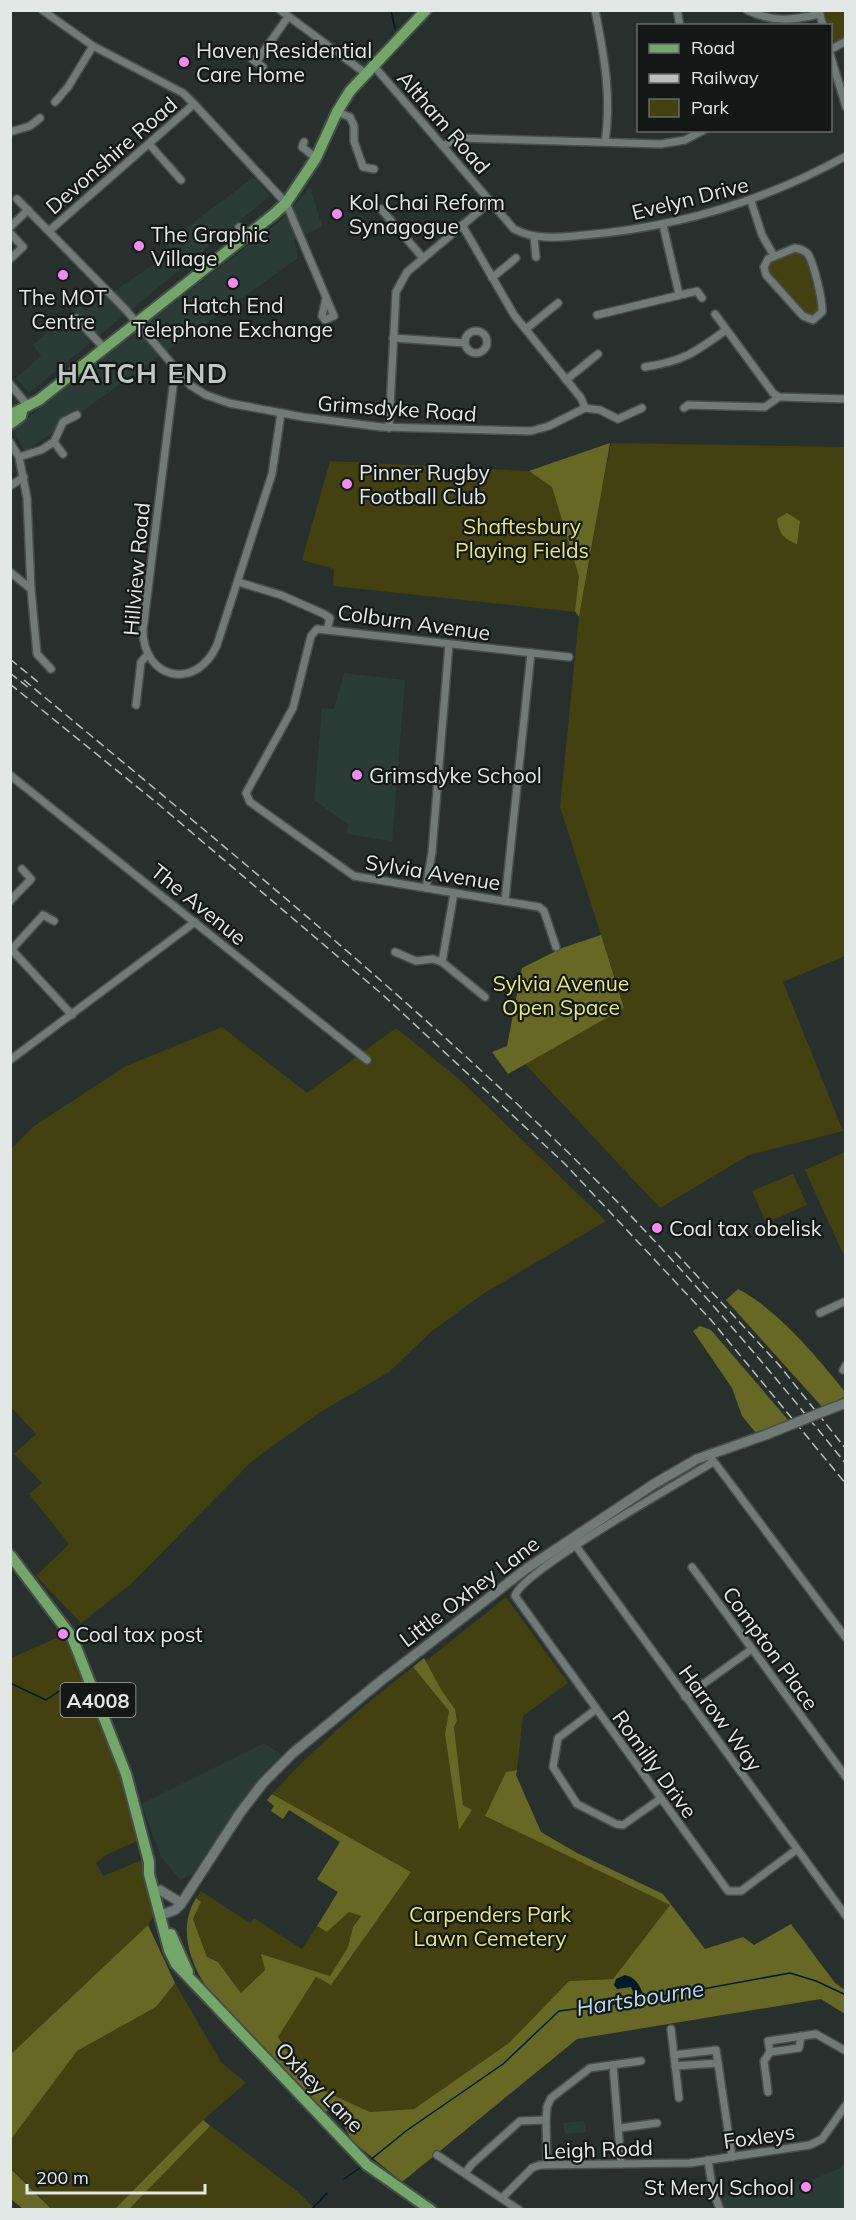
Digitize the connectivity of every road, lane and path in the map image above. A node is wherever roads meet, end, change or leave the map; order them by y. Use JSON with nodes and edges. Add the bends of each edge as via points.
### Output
{"nodes":[{"id":1,"x":42,"y":10,"type":"edge"},
{"id":2,"x":280,"y":10,"type":"edge"},
{"id":3,"x":426,"y":10,"type":"edge"},
{"id":4,"x":595,"y":10,"type":"edge"},
{"id":5,"x":747,"y":10,"type":"edge"},
{"id":6,"x":820,"y":12,"type":"edge"},
{"id":7,"x":288,"y":17,"type":"junction"},
{"id":8,"x":846,"y":41,"type":"edge"},
{"id":9,"x":93,"y":45,"type":"junction"},
{"id":10,"x":832,"y":51,"type":"edge"},
{"id":11,"x":832,"y":56,"type":"edge"},
{"id":12,"x":257,"y":62,"type":"dead end"},
{"id":13,"x":369,"y":69,"type":"junction"},
{"id":14,"x":55,"y":102,"type":"dead end"},
{"id":15,"x":194,"y":104,"type":"junction"},
{"id":16,"x":846,"y":107,"type":"edge"},
{"id":17,"x":337,"y":112,"type":"junction"},
{"id":18,"x":40,"y":118,"type":"dead end"},
{"id":19,"x":10,"y":132,"type":"edge"},
{"id":20,"x":700,"y":132,"type":"edge"},
{"id":21,"x":304,"y":142,"type":"dead end"},
{"id":22,"x":605,"y":142,"type":"junction"},
{"id":23,"x":149,"y":144,"type":"junction"},
{"id":24,"x":443,"y":146,"type":"junction"},
{"id":25,"x":846,"y":156,"type":"edge"},
{"id":26,"x":316,"y":158,"type":"junction"},
{"id":27,"x":374,"y":170,"type":"dead end"},
{"id":28,"x":181,"y":180,"type":"dead end"},
{"id":29,"x":16,"y":199,"type":"dead end"},
{"id":30,"x":751,"y":201,"type":"junction"},
{"id":31,"x":286,"y":202,"type":"junction"},
{"id":32,"x":490,"y":202,"type":"junction"},
{"id":33,"x":381,"y":209,"type":"dead end"},
{"id":34,"x":28,"y":210,"type":"junction"},
{"id":35,"x":462,"y":225,"type":"junction"},
{"id":36,"x":663,"y":225,"type":"junction"},
{"id":37,"x":10,"y":227,"type":"edge"},
{"id":38,"x":239,"y":227,"type":"dead end"},
{"id":39,"x":49,"y":231,"type":"junction"},
{"id":40,"x":10,"y":232,"type":"edge"},
{"id":41,"x":248,"y":237,"type":"junction"},
{"id":42,"x":534,"y":237,"type":"junction"},
{"id":43,"x":774,"y":256,"type":"junction"},
{"id":44,"x":536,"y":257,"type":"dead end"},
{"id":45,"x":423,"y":258,"type":"junction"},
{"id":46,"x":516,"y":258,"type":"dead end"},
{"id":47,"x":10,"y":259,"type":"edge"},
{"id":48,"x":492,"y":278,"type":"junction"},
{"id":49,"x":679,"y":294,"type":"junction"},
{"id":50,"x":326,"y":298,"type":"dead end"},
{"id":51,"x":702,"y":298,"type":"dead end"},
{"id":52,"x":558,"y":303,"type":"dead end"},
{"id":53,"x":715,"y":314,"type":"dead end"},
{"id":54,"x":597,"y":315,"type":"dead end"},
{"id":55,"x":76,"y":318,"type":"dead end"},
{"id":56,"x":137,"y":324,"type":"junction"},
{"id":57,"x":526,"y":329,"type":"junction"},
{"id":58,"x":726,"y":330,"type":"junction"},
{"id":59,"x":393,"y":338,"type":"junction"},
{"id":60,"x":465,"y":343,"type":"dead end"},
{"id":61,"x":105,"y":349,"type":"junction"},
{"id":62,"x":598,"y":354,"type":"dead end"},
{"id":63,"x":645,"y":367,"type":"dead end"},
{"id":64,"x":179,"y":373,"type":"junction"},
{"id":65,"x":566,"y":380,"type":"junction"},
{"id":66,"x":10,"y":384,"type":"edge"},
{"id":67,"x":779,"y":397,"type":"junction"},
{"id":68,"x":846,"y":399,"type":"edge"},
{"id":69,"x":585,"y":408,"type":"junction"},
{"id":70,"x":642,"y":408,"type":"dead end"},
{"id":71,"x":684,"y":408,"type":"dead end"},
{"id":72,"x":26,"y":409,"type":"junction"},
{"id":73,"x":281,"y":413,"type":"junction"},
{"id":74,"x":10,"y":415,"type":"edge"},
{"id":75,"x":77,"y":415,"type":"dead end"},
{"id":76,"x":10,"y":424,"type":"edge"},
{"id":77,"x":389,"y":428,"type":"junction"},
{"id":78,"x":54,"y":442,"type":"junction"},
{"id":79,"x":11,"y":443,"type":"edge"},
{"id":80,"x":63,"y":454,"type":"dead end"},
{"id":81,"x":19,"y":457,"type":"junction"},
{"id":82,"x":24,"y":477,"type":"junction"},
{"id":83,"x":10,"y":486,"type":"edge"},
{"id":84,"x":10,"y":572,"type":"edge"},
{"id":85,"x":238,"y":582,"type":"junction"},
{"id":86,"x":30,"y":589,"type":"junction"},
{"id":87,"x":327,"y":630,"type":"junction"},
{"id":88,"x":449,"y":644,"type":"junction"},
{"id":89,"x":531,"y":653,"type":"junction"},
{"id":90,"x":148,"y":654,"type":"junction"},
{"id":91,"x":569,"y":657,"type":"dead end"},
{"id":92,"x":51,"y":669,"type":"dead end"},
{"id":93,"x":136,"y":705,"type":"dead end"},
{"id":94,"x":10,"y":775,"type":"edge"},
{"id":95,"x":22,"y":869,"type":"dead end"},
{"id":96,"x":426,"y":888,"type":"junction"},
{"id":97,"x":454,"y":893,"type":"junction"},
{"id":98,"x":10,"y":901,"type":"edge"},
{"id":99,"x":505,"y":901,"type":"junction"},
{"id":100,"x":54,"y":921,"type":"dead end"},
{"id":101,"x":195,"y":922,"type":"junction"},
{"id":102,"x":556,"y":947,"type":"dead end"},
{"id":103,"x":11,"y":949,"type":"edge"},
{"id":104,"x":395,"y":952,"type":"dead end"},
{"id":105,"x":442,"y":962,"type":"junction"},
{"id":106,"x":485,"y":997,"type":"dead end"},
{"id":107,"x":72,"y":1015,"type":"junction"},
{"id":108,"x":367,"y":1059,"type":"dead end"},
{"id":109,"x":10,"y":1060,"type":"edge"},
{"id":110,"x":846,"y":1301,"type":"edge"},
{"id":111,"x":820,"y":1313,"type":"dead end"},
{"id":112,"x":846,"y":1403,"type":"edge"},
{"id":113,"x":712,"y":1458,"type":"junction"},
{"id":114,"x":573,"y":1542,"type":"junction"},
{"id":115,"x":10,"y":1554,"type":"edge"},
{"id":116,"x":692,"y":1567,"type":"dead end"},
{"id":117,"x":518,"y":1587,"type":"joint"},
{"id":118,"x":846,"y":1638,"type":"edge"},
{"id":119,"x":752,"y":1649,"type":"junction"},
{"id":120,"x":685,"y":1697,"type":"junction"},
{"id":121,"x":595,"y":1710,"type":"junction"},
{"id":122,"x":846,"y":1777,"type":"edge"},
{"id":123,"x":660,"y":1799,"type":"junction"},
{"id":124,"x":796,"y":1850,"type":"junction"},
{"id":125,"x":149,"y":1862,"type":"junction"},
{"id":126,"x":160,"y":1890,"type":"junction"},
{"id":127,"x":180,"y":1899,"type":"junction"},
{"id":128,"x":162,"y":1911,"type":"junction"},
{"id":129,"x":846,"y":1916,"type":"edge"},
{"id":130,"x":671,"y":2029,"type":"dead end"},
{"id":131,"x":801,"y":2036,"type":"junction"},
{"id":132,"x":846,"y":2051,"type":"edge"},
{"id":133,"x":770,"y":2052,"type":"junction"},
{"id":134,"x":674,"y":2055,"type":"junction"},
{"id":135,"x":641,"y":2061,"type":"dead end"},
{"id":136,"x":718,"y":2063,"type":"junction"},
{"id":137,"x":612,"y":2065,"type":"junction"},
{"id":138,"x":675,"y":2066,"type":"junction"},
{"id":139,"x":768,"y":2092,"type":"dead end"},
{"id":140,"x":678,"y":2097,"type":"dead end"},
{"id":141,"x":846,"y":2105,"type":"edge"},
{"id":142,"x":546,"y":2120,"type":"junction"},
{"id":143,"x":657,"y":2123,"type":"dead end"},
{"id":144,"x":620,"y":2128,"type":"junction"},
{"id":145,"x":437,"y":2155,"type":"dead end"},
{"id":146,"x":732,"y":2157,"type":"junction"},
{"id":147,"x":708,"y":2160,"type":"junction"},
{"id":148,"x":547,"y":2164,"type":"junction"},
{"id":149,"x":621,"y":2164,"type":"junction"},
{"id":150,"x":465,"y":2174,"type":"junction"},
{"id":151,"x":502,"y":2198,"type":"junction"},
{"id":152,"x":431,"y":2210,"type":"edge"},
{"id":153,"x":519,"y":2210,"type":"edge"},
{"id":154,"x":720,"y":2210,"type":"edge"}],
"edges":[{"from":1,"to":9,"type":"street"},
{"from":2,"to":7,"type":"street","name":"Altham Road"},
{"from":3,"to":13,"type":"main road"},
{"from":4,"to":22,"type":"street","via":[[608,102]]},
{"from":5,"to":6,"type":"street","via":[[791,21]]},
{"from":7,"to":12,"type":"street"},
{"from":7,"to":13,"type":"street","name":"Altham Road"},
{"from":8,"to":10,"type":"street"},
{"from":9,"to":14,"type":"street"},
{"from":9,"to":15,"type":"street","via":[[183,93]]},
{"from":11,"to":16,"type":"street"},
{"from":13,"to":17,"type":"main road"},
{"from":13,"to":24,"type":"street","name":"Altham Road"},
{"from":15,"to":23,"type":"street","name":"Devonshire Road"},
{"from":15,"to":31,"type":"street"},
{"from":17,"to":26,"type":"main road"},
{"from":17,"to":27,"type":"street","via":[[350,117],[363,167]]},
{"from":18,"to":19,"type":"street","via":[[30,126]]},
{"from":20,"to":22,"type":"street","via":[[685,140],[661,144]]},
{"from":21,"to":26,"type":"street","via":[[302,147]]},
{"from":22,"to":24,"type":"street","via":[[457,138]]},
{"from":23,"to":28,"type":"street"},
{"from":23,"to":39,"type":"street","name":"Devonshire Road"},
{"from":24,"to":32,"type":"street","name":"Altham Road"},
{"from":25,"to":30,"type":"street","name":"Evelyn Drive"},
{"from":26,"to":31,"type":"main road"},
{"from":29,"to":34,"type":"street","name":"Grimsdyke Road"},
{"from":30,"to":36,"type":"street","name":"Evelyn Drive"},
{"from":30,"to":43,"type":"street"},
{"from":31,"to":41,"type":"main road"},
{"from":31,"to":50,"type":"street"},
{"from":32,"to":35,"type":"street"},
{"from":32,"to":42,"type":"street","via":[[514,229]]},
{"from":33,"to":45,"type":"street"},
{"from":34,"to":37,"type":"street"},
{"from":34,"to":39,"type":"street","name":"Grimsdyke Road"},
{"from":35,"to":45,"type":"street"},
{"from":35,"to":48,"type":"street"},
{"from":36,"to":42,"type":"street","name":"Evelyn Drive"},
{"from":36,"to":49,"type":"street"},
{"from":38,"to":41,"type":"street"},
{"from":39,"to":56,"type":"street","name":"Grimsdyke Road"},
{"from":40,"to":47,"type":"street","via":[[23,247]]},
{"from":41,"to":56,"type":"main road"},
{"from":42,"to":44,"type":"street"},
{"from":43,"to":43,"type":"street","via":[[795,248],[803,249],[809,256],[823,307],[819,317],[813,320],[803,316],[766,274],[764,267]]},
{"from":45,"to":59,"type":"street","via":[[407,272],[396,292]]},
{"from":46,"to":48,"type":"street"},
{"from":48,"to":57,"type":"street"},
{"from":49,"to":51,"type":"street","via":[[697,291]]},
{"from":49,"to":54,"type":"street"},
{"from":52,"to":57,"type":"street"},
{"from":53,"to":58,"type":"street"},
{"from":55,"to":61,"type":"street"},
{"from":56,"to":61,"type":"main road"},
{"from":56,"to":64,"type":"street","name":"Grimsdyke Road"},
{"from":57,"to":65,"type":"street"},
{"from":58,"to":63,"type":"street","via":[[691,356]]},
{"from":58,"to":67,"type":"street"},
{"from":59,"to":60,"type":"street"},
{"from":59,"to":77,"type":"street"},
{"from":61,"to":72,"type":"main road"},
{"from":62,"to":65,"type":"street"},
{"from":64,"to":73,"type":"street","name":"Grimsdyke Road","via":[[206,395]]},
{"from":64,"to":90,"type":"street","name":"Hillview Road","via":[[174,379],[144,619],[143,642]]},
{"from":65,"to":69,"type":"street"},
{"from":66,"to":72,"type":"street"},
{"from":67,"to":68,"type":"street"},
{"from":67,"to":71,"type":"street","via":[[765,407]]},
{"from":69,"to":70,"type":"street","via":[[618,419]]},
{"from":69,"to":77,"type":"street","name":"Grimsdyke Road","via":[[531,432]]},
{"from":72,"to":74,"type":"main road"},
{"from":72,"to":76,"type":"main road"},
{"from":73,"to":77,"type":"street","name":"Grimsdyke Road"},
{"from":73,"to":85,"type":"street","name":"Hillview Road","via":[[272,474]]},
{"from":75,"to":78,"type":"street","via":[[63,422]]},
{"from":78,"to":80,"type":"street"},
{"from":78,"to":81,"type":"street"},
{"from":79,"to":81,"type":"street"},
{"from":81,"to":82,"type":"street"},
{"from":82,"to":83,"type":"street"},
{"from":82,"to":86,"type":"street","via":[[30,524]]},
{"from":84,"to":86,"type":"street"},
{"from":85,"to":87,"type":"street","name":"Colburn Avenue","via":[[324,614],[330,618]]},
{"from":85,"to":90,"type":"street","name":"Hillview Road","via":[[217,645],[204,667],[177,675],[164,670]]},
{"from":86,"to":92,"type":"street","via":[[37,654]]},
{"from":87,"to":88,"type":"street","name":"Colburn Avenue"},
{"from":87,"to":96,"type":"street","name":"Sylvia Avenue","via":[[313,631],[293,708],[247,789],[247,798],[345,872]]},
{"from":88,"to":89,"type":"street","name":"Colburn Avenue"},
{"from":88,"to":96,"type":"street"},
{"from":89,"to":91,"type":"street","name":"Colburn Avenue"},
{"from":89,"to":99,"type":"street"},
{"from":90,"to":93,"type":"street","via":[[141,662]]},
{"from":94,"to":101,"type":"street","name":"The Avenue"},
{"from":95,"to":98,"type":"street","via":[[31,879]]},
{"from":96,"to":97,"type":"street","name":"Sylvia Avenue"},
{"from":97,"to":99,"type":"street","name":"Sylvia Avenue"},
{"from":97,"to":105,"type":"street"},
{"from":99,"to":102,"type":"street","name":"Sylvia Avenue","via":[[544,911]]},
{"from":100,"to":103,"type":"street","via":[[44,915]]},
{"from":101,"to":107,"type":"street"},
{"from":101,"to":108,"type":"street","name":"The Avenue"},
{"from":103,"to":107,"type":"street"},
{"from":104,"to":105,"type":"street","via":[[416,961]]},
{"from":105,"to":106,"type":"street"},
{"from":107,"to":109,"type":"street"},
{"from":110,"to":111,"type":"street"},
{"from":112,"to":113,"type":"main road","name":"Little Oxhey Lane","bridge":true},
{"from":113,"to":114,"type":"main road","name":"Little Oxhey Lane","via":[[683,1467]]},
{"from":113,"to":118,"type":"street"},
{"from":114,"to":117,"type":"street","name":"Little Oxhey Lane"},
{"from":114,"to":120,"type":"street","name":"Harrow Way"},
{"from":114,"to":127,"type":"main road","name":"Little Oxhey Lane","via":[[382,1680],[281,1765],[240,1813]]},
{"from":115,"to":125,"type":"main road","name":"Oxhey Lane","number":"A4008","via":[[72,1637],[126,1774]]},
{"from":116,"to":119,"type":"street","name":"Compton Place"},
{"from":117,"to":121,"type":"street","name":"Romilly Drive","via":[[518,1603]]},
{"from":119,"to":120,"type":"street"},
{"from":119,"to":122,"type":"street","name":"Compton Place"},
{"from":120,"to":124,"type":"street","name":"Harrow Way"},
{"from":121,"to":123,"type":"street","name":"Romilly Drive"},
{"from":121,"to":123,"type":"street","via":[[556,1743],[553,1770],[575,1801],[620,1825]]},
{"from":123,"to":124,"type":"street","name":"Romilly Drive","via":[[731,1893],[741,1891]]},
{"from":124,"to":129,"type":"street","name":"Harrow Way"},
{"from":125,"to":126,"type":"main road","name":"Oxhey Lane","number":"A4008"},
{"from":125,"to":128,"type":"main road","name":"Oxhey Lane","number":"A4008","via":[[149,1874]]},
{"from":126,"to":127,"type":"main road"},
{"from":126,"to":128,"type":"main road","name":"Oxhey Lane","number":"A4008"},
{"from":127,"to":128,"type":"main road","name":"Little Oxhey Lane"},
{"from":128,"to":152,"type":"main road","name":"Oxhey Lane","number":"A4008","via":[[192,1979],[366,2164]]},
{"from":130,"to":134,"type":"street"},
{"from":131,"to":132,"type":"street","via":[[816,2034]]},
{"from":131,"to":133,"type":"street","via":[[799,2048]]},
{"from":131,"to":133,"type":"street","via":[[768,2041]]},
{"from":133,"to":139,"type":"street","via":[[764,2061]]},
{"from":134,"to":136,"type":"street","via":[[716,2050]]},
{"from":134,"to":138,"type":"street"},
{"from":135,"to":137,"type":"street"},
{"from":136,"to":138,"type":"street"},
{"from":136,"to":146,"type":"street"},
{"from":137,"to":142,"type":"street","via":[[590,2068],[565,2086],[549,2100]]},
{"from":137,"to":144,"type":"street"},
{"from":138,"to":140,"type":"street"},
{"from":141,"to":146,"type":"street","name":"Foxleys","via":[[815,2144]]},
{"from":142,"to":148,"type":"street"},
{"from":142,"to":150,"type":"street","via":[[520,2121],[471,2164]]},
{"from":143,"to":144,"type":"street"},
{"from":144,"to":149,"type":"street"},
{"from":145,"to":150,"type":"street"},
{"from":146,"to":147,"type":"street","name":"Foxleys"},
{"from":147,"to":149,"type":"street","name":"Leigh Rodd"},
{"from":147,"to":154,"type":"street","name":"Foxleys"},
{"from":148,"to":149,"type":"street","name":"Leigh Rodd"},
{"from":148,"to":151,"type":"street","name":"Leigh Rodd","via":[[532,2168]]},
{"from":150,"to":151,"type":"street"},
{"from":151,"to":153,"type":"street"}]}
